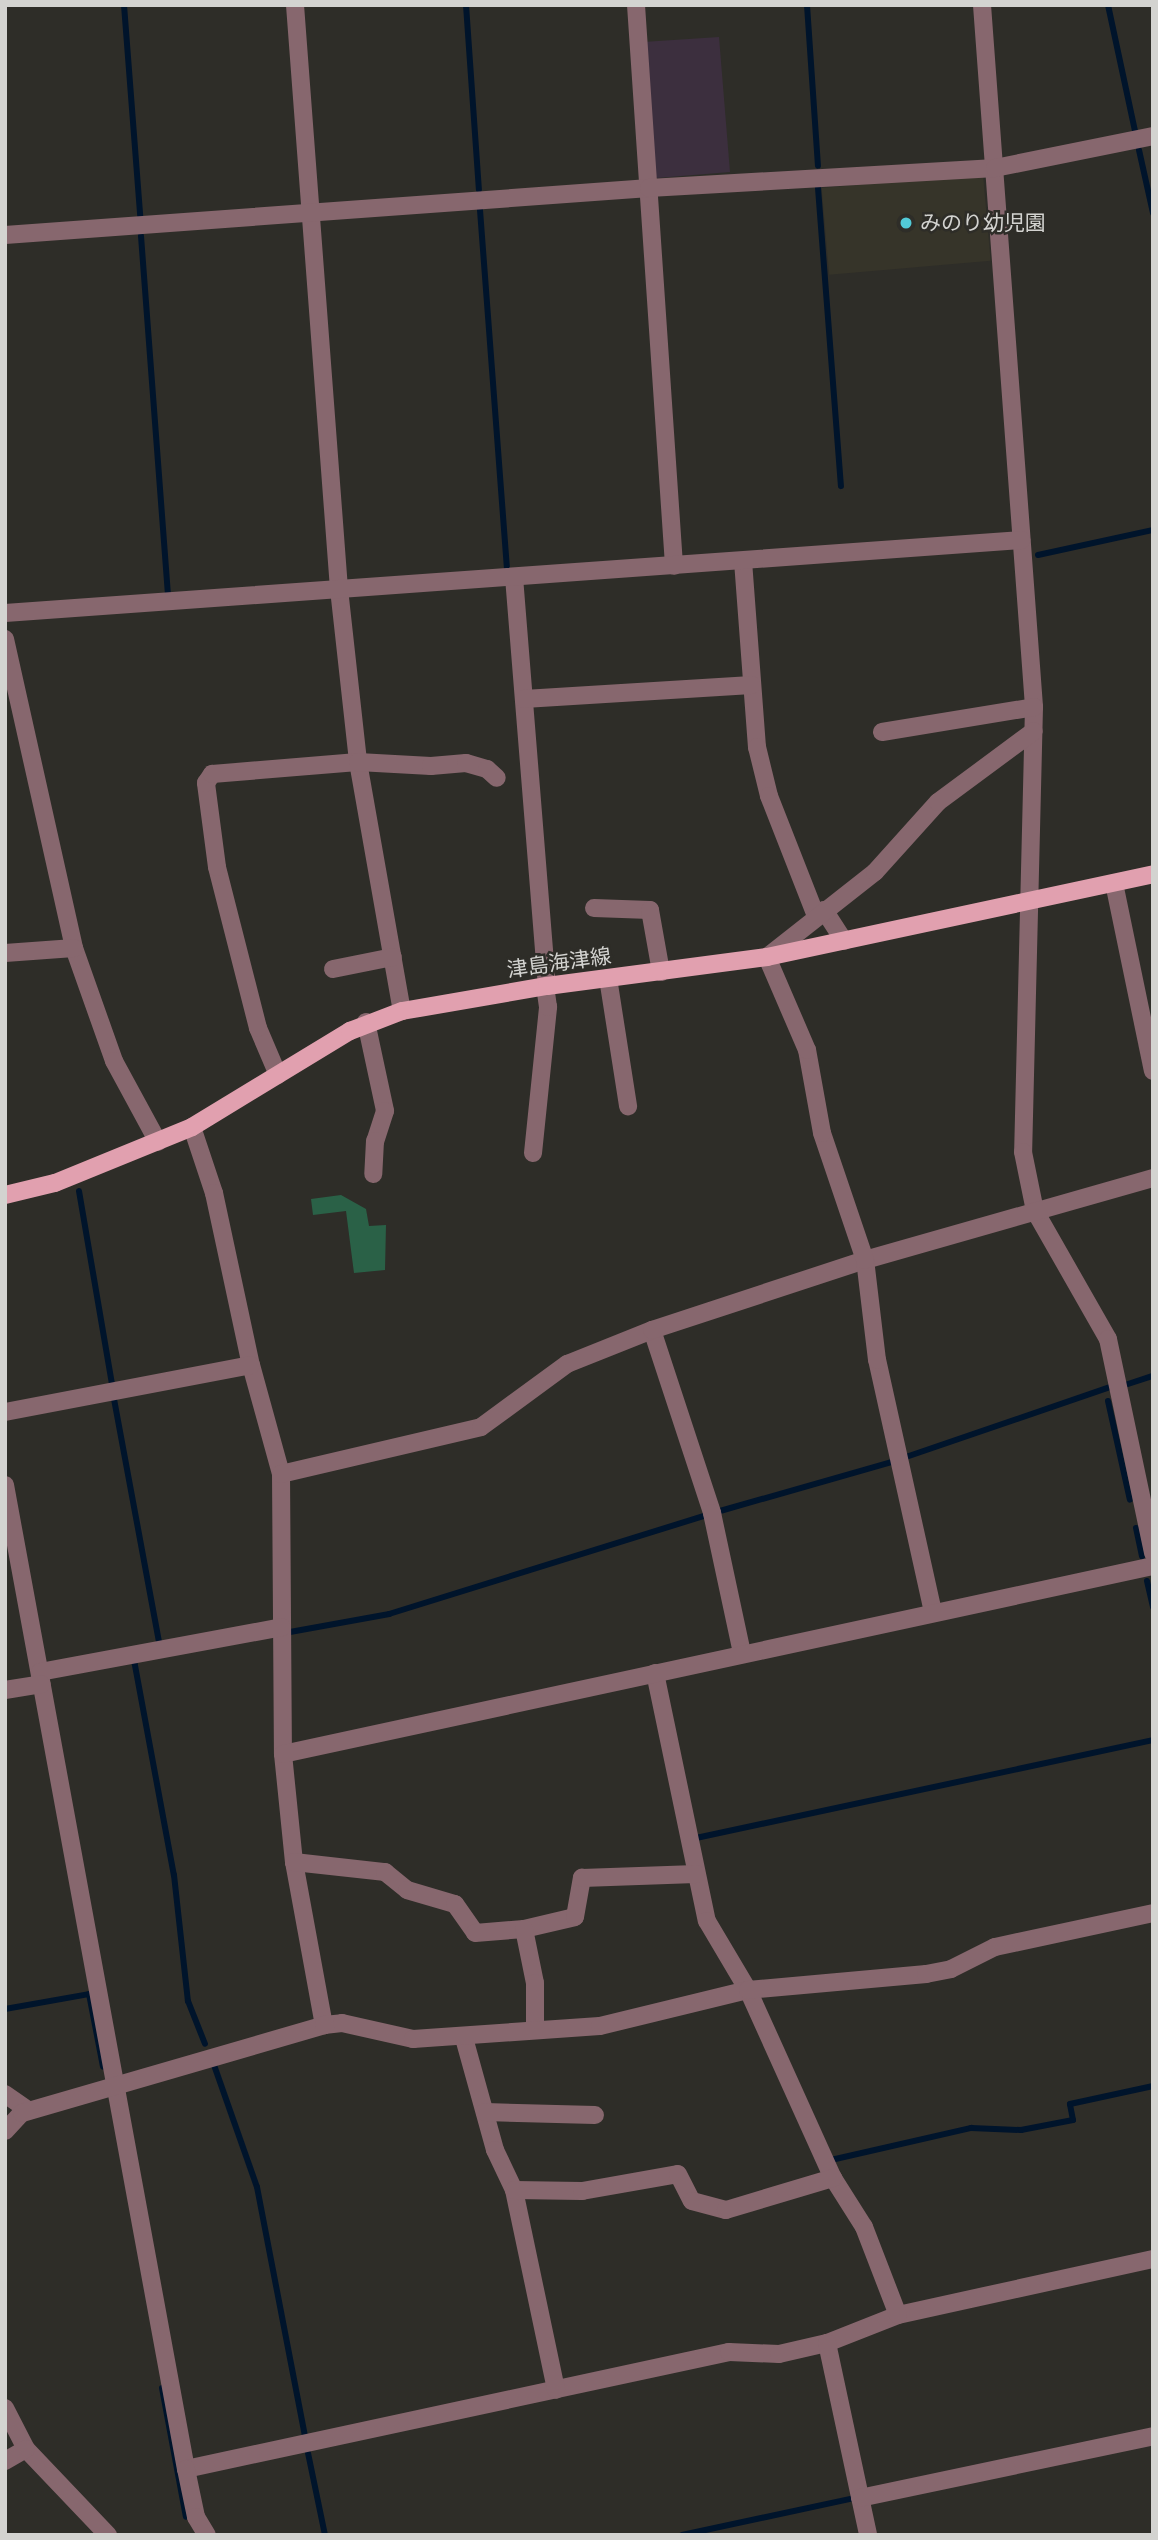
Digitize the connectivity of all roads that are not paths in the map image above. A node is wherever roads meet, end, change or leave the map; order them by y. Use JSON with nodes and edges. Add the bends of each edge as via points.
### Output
{"nodes":[{"id":1,"x":295,"y":5,"type":"edge"},
{"id":2,"x":636,"y":5,"type":"edge"},
{"id":3,"x":982,"y":5,"type":"edge"},
{"id":4,"x":1153,"y":136,"type":"edge"},
{"id":5,"x":995,"y":168,"type":"junction"},
{"id":6,"x":649,"y":188,"type":"junction"},
{"id":7,"x":309,"y":212,"type":"junction"},
{"id":8,"x":5,"y":235,"type":"edge"},
{"id":9,"x":1021,"y":540,"type":"junction"},
{"id":10,"x":743,"y":561,"type":"junction"},
{"id":11,"x":674,"y":566,"type":"junction"},
{"id":12,"x":514,"y":577,"type":"junction"},
{"id":13,"x":339,"y":589,"type":"junction"},
{"id":14,"x":5,"y":613,"type":"edge"},
{"id":15,"x":5,"y":639,"type":"edge"},
{"id":16,"x":752,"y":685,"type":"junction"},
{"id":17,"x":524,"y":699,"type":"junction"},
{"id":18,"x":1034,"y":707,"type":"junction"},
{"id":19,"x":1034,"y":731,"type":"junction"},
{"id":20,"x":883,"y":732,"type":"dead end"},
{"id":21,"x":358,"y":762,"type":"junction"},
{"id":22,"x":497,"y":778,"type":"dead end"},
{"id":23,"x":1153,"y":874,"type":"edge"},
{"id":24,"x":1114,"y":883,"type":"junction"},
{"id":25,"x":1028,"y":901,"type":"junction"},
{"id":26,"x":594,"y":908,"type":"dead end"},
{"id":27,"x":820,"y":913,"type":"junction"},
{"id":28,"x":844,"y":941,"type":"junction"},
{"id":29,"x":74,"y":948,"type":"junction"},
{"id":30,"x":5,"y":953,"type":"edge"},
{"id":31,"x":393,"y":957,"type":"junction"},
{"id":32,"x":767,"y":957,"type":"junction"},
{"id":33,"x":333,"y":969,"type":"dead end"},
{"id":34,"x":661,"y":972,"type":"junction"},
{"id":35,"x":608,"y":978,"type":"junction"},
{"id":36,"x":546,"y":986,"type":"junction"},
{"id":37,"x":402,"y":1011,"type":"junction"},
{"id":38,"x":1148,"y":1022,"type":"edge"},
{"id":39,"x":366,"y":1023,"type":"junction"},
{"id":40,"x":1153,"y":1071,"type":"edge"},
{"id":41,"x":278,"y":1075,"type":"junction"},
{"id":42,"x":628,"y":1107,"type":"dead end"},
{"id":43,"x":192,"y":1127,"type":"junction"},
{"id":44,"x":158,"y":1142,"type":"junction"},
{"id":45,"x":533,"y":1153,"type":"dead end"},
{"id":46,"x":373,"y":1174,"type":"dead end"},
{"id":47,"x":1153,"y":1178,"type":"edge"},
{"id":48,"x":5,"y":1195,"type":"edge"},
{"id":49,"x":1035,"y":1211,"type":"junction"},
{"id":50,"x":865,"y":1260,"type":"junction"},
{"id":51,"x":652,"y":1330,"type":"junction"},
{"id":52,"x":251,"y":1365,"type":"junction"},
{"id":53,"x":5,"y":1412,"type":"edge"},
{"id":54,"x":281,"y":1474,"type":"junction"},
{"id":55,"x":5,"y":1485,"type":"edge"},
{"id":56,"x":1153,"y":1553,"type":"edge"},
{"id":57,"x":1153,"y":1566,"type":"edge"},
{"id":58,"x":933,"y":1612,"type":"junction"},
{"id":59,"x":282,"y":1627,"type":"junction"},
{"id":60,"x":742,"y":1653,"type":"junction"},
{"id":61,"x":655,"y":1673,"type":"junction"},
{"id":62,"x":41,"y":1678,"type":"junction"},
{"id":63,"x":5,"y":1690,"type":"edge"},
{"id":64,"x":283,"y":1754,"type":"junction"},
{"id":65,"x":294,"y":1862,"type":"junction"},
{"id":66,"x":696,"y":1874,"type":"junction"},
{"id":67,"x":1153,"y":1913,"type":"edge"},
{"id":68,"x":524,"y":1929,"type":"junction"},
{"id":69,"x":748,"y":1990,"type":"junction"},
{"id":70,"x":324,"y":2025,"type":"junction"},
{"id":71,"x":535,"y":2027,"type":"junction"},
{"id":72,"x":464,"y":2038,"type":"junction"},
{"id":73,"x":117,"y":2086,"type":"junction"},
{"id":74,"x":5,"y":2094,"type":"edge"},
{"id":75,"x":5,"y":2101,"type":"edge"},
{"id":76,"x":29,"y":2111,"type":"junction"},
{"id":77,"x":485,"y":2112,"type":"junction"},
{"id":78,"x":595,"y":2115,"type":"dead end"},
{"id":79,"x":5,"y":2131,"type":"edge"},
{"id":80,"x":832,"y":2178,"type":"junction"},
{"id":81,"x":514,"y":2190,"type":"junction"},
{"id":82,"x":1153,"y":2259,"type":"edge"},
{"id":83,"x":898,"y":2315,"type":"junction"},
{"id":84,"x":827,"y":2343,"type":"junction"},
{"id":85,"x":556,"y":2390,"type":"junction"},
{"id":86,"x":5,"y":2408,"type":"edge"},
{"id":87,"x":1153,"y":2436,"type":"edge"},
{"id":88,"x":26,"y":2449,"type":"junction"},
{"id":89,"x":5,"y":2461,"type":"edge"},
{"id":90,"x":187,"y":2469,"type":"junction"},
{"id":91,"x":860,"y":2498,"type":"junction"},
{"id":92,"x":108,"y":2535,"type":"edge"},
{"id":93,"x":207,"y":2535,"type":"edge"},
{"id":94,"x":868,"y":2535,"type":"edge"}],
"edges":[{"from":1,"to":7,"type":"street"},
{"from":2,"to":6,"type":"street"},
{"from":3,"to":5,"type":"street"},
{"from":4,"to":5,"type":"street"},
{"from":5,"to":6,"type":"street"},
{"from":5,"to":9,"type":"street"},
{"from":6,"to":7,"type":"street"},
{"from":6,"to":11,"type":"street"},
{"from":7,"to":8,"type":"street"},
{"from":7,"to":13,"type":"street"},
{"from":9,"to":10,"type":"street"},
{"from":9,"to":18,"type":"street"},
{"from":10,"to":11,"type":"street"},
{"from":10,"to":16,"type":"street"},
{"from":11,"to":12,"type":"street"},
{"from":12,"to":13,"type":"street"},
{"from":12,"to":17,"type":"street"},
{"from":13,"to":14,"type":"street"},
{"from":13,"to":21,"type":"street"},
{"from":15,"to":29,"type":"street"},
{"from":16,"to":17,"type":"street"},
{"from":16,"to":27,"type":"street","via":[[757,747],[769,796]]},
{"from":17,"to":36,"type":"street"},
{"from":18,"to":19,"type":"street"},
{"from":18,"to":20,"type":"street"},
{"from":19,"to":25,"type":"street"},
{"from":19,"to":27,"type":"street","via":[[938,802],[875,872]]},
{"from":21,"to":22,"type":"street","via":[[476,764]]},
{"from":21,"to":31,"type":"street"},
{"from":21,"to":41,"type":"street","via":[[212,774],[206,783],[217,867],[258,1028]]},
{"from":23,"to":24,"type":"main road","name":"津島海津線"},
{"from":24,"to":25,"type":"main road","name":"津島海津線"},
{"from":24,"to":38,"type":"street"},
{"from":25,"to":28,"type":"main road","name":"津島海津線"},
{"from":25,"to":49,"type":"street","via":[[1023,1152]]},
{"from":26,"to":34,"type":"street","via":[[650,910]]},
{"from":27,"to":28,"type":"street"},
{"from":27,"to":32,"type":"street"},
{"from":28,"to":32,"type":"main road","name":"津島海津線"},
{"from":29,"to":30,"type":"street"},
{"from":29,"to":44,"type":"street","via":[[99,1025]]},
{"from":31,"to":33,"type":"street"},
{"from":31,"to":37,"type":"street"},
{"from":32,"to":34,"type":"main road","name":"津島海津線"},
{"from":32,"to":50,"type":"street","via":[[807,1050],[822,1133]]},
{"from":34,"to":35,"type":"main road","name":"津島海津線"},
{"from":35,"to":36,"type":"main road","name":"津島海津線"},
{"from":35,"to":42,"type":"street"},
{"from":36,"to":37,"type":"main road","name":"津島海津線"},
{"from":36,"to":45,"type":"street","via":[[548,1007]]},
{"from":37,"to":39,"type":"main road","name":"津島海津線"},
{"from":38,"to":40,"type":"street"},
{"from":39,"to":41,"type":"main road","name":"津島海津線"},
{"from":39,"to":46,"type":"street","via":[[385,1111],[375,1141]]},
{"from":41,"to":43,"type":"main road","name":"津島海津線"},
{"from":43,"to":44,"type":"main road","name":"津島海津線"},
{"from":43,"to":52,"type":"street","via":[[214,1194]]},
{"from":44,"to":48,"type":"main road","name":"津島海津線","via":[[55,1183]]},
{"from":47,"to":49,"type":"street"},
{"from":49,"to":50,"type":"street"},
{"from":49,"to":56,"type":"street","via":[[1108,1339]]},
{"from":50,"to":51,"type":"street"},
{"from":50,"to":58,"type":"street","via":[[877,1360]]},
{"from":51,"to":54,"type":"street","via":[[567,1364],[481,1427]]},
{"from":51,"to":60,"type":"street","via":[[712,1513]]},
{"from":52,"to":53,"type":"street"},
{"from":52,"to":54,"type":"street"},
{"from":54,"to":59,"type":"street"},
{"from":55,"to":62,"type":"street"},
{"from":57,"to":58,"type":"street"},
{"from":58,"to":60,"type":"street"},
{"from":59,"to":62,"type":"street"},
{"from":59,"to":64,"type":"street"},
{"from":60,"to":61,"type":"street"},
{"from":61,"to":64,"type":"street"},
{"from":61,"to":66,"type":"street"},
{"from":62,"to":63,"type":"street"},
{"from":62,"to":73,"type":"street"},
{"from":64,"to":65,"type":"street"},
{"from":65,"to":68,"type":"street","via":[[385,1872],[407,1890],[455,1904],[475,1933]]},
{"from":65,"to":70,"type":"street"},
{"from":66,"to":68,"type":"street","via":[[582,1878],[575,1917]]},
{"from":66,"to":69,"type":"street","via":[[707,1921]]},
{"from":67,"to":69,"type":"street","via":[[995,1947],[951,1969],[926,1974]]},
{"from":68,"to":71,"type":"street","via":[[535,1983]]},
{"from":69,"to":71,"type":"street","via":[[600,2026]]},
{"from":69,"to":80,"type":"street"},
{"from":70,"to":72,"type":"street","via":[[342,2023],[412,2039]]},
{"from":70,"to":73,"type":"street"},
{"from":71,"to":72,"type":"street","via":[[476,2032]]},
{"from":72,"to":77,"type":"street"},
{"from":73,"to":76,"type":"street"},
{"from":73,"to":90,"type":"street"},
{"from":74,"to":76,"type":"street"},
{"from":75,"to":76,"type":"street"},
{"from":76,"to":79,"type":"street"},
{"from":77,"to":78,"type":"street"},
{"from":77,"to":81,"type":"street","via":[[495,2150]]},
{"from":80,"to":81,"type":"street","via":[[726,2210],[692,2201],[678,2174],[582,2191]]},
{"from":80,"to":83,"type":"street","via":[[864,2227]]},
{"from":81,"to":85,"type":"street"},
{"from":82,"to":83,"type":"street"},
{"from":83,"to":84,"type":"street"},
{"from":84,"to":85,"type":"street","via":[[779,2354],[729,2352]]},
{"from":84,"to":91,"type":"street"},
{"from":85,"to":90,"type":"street"},
{"from":86,"to":88,"type":"street"},
{"from":87,"to":91,"type":"street"},
{"from":88,"to":89,"type":"street"},
{"from":88,"to":92,"type":"street"},
{"from":90,"to":93,"type":"street","via":[[196,2517]]},
{"from":91,"to":94,"type":"street"}]}
